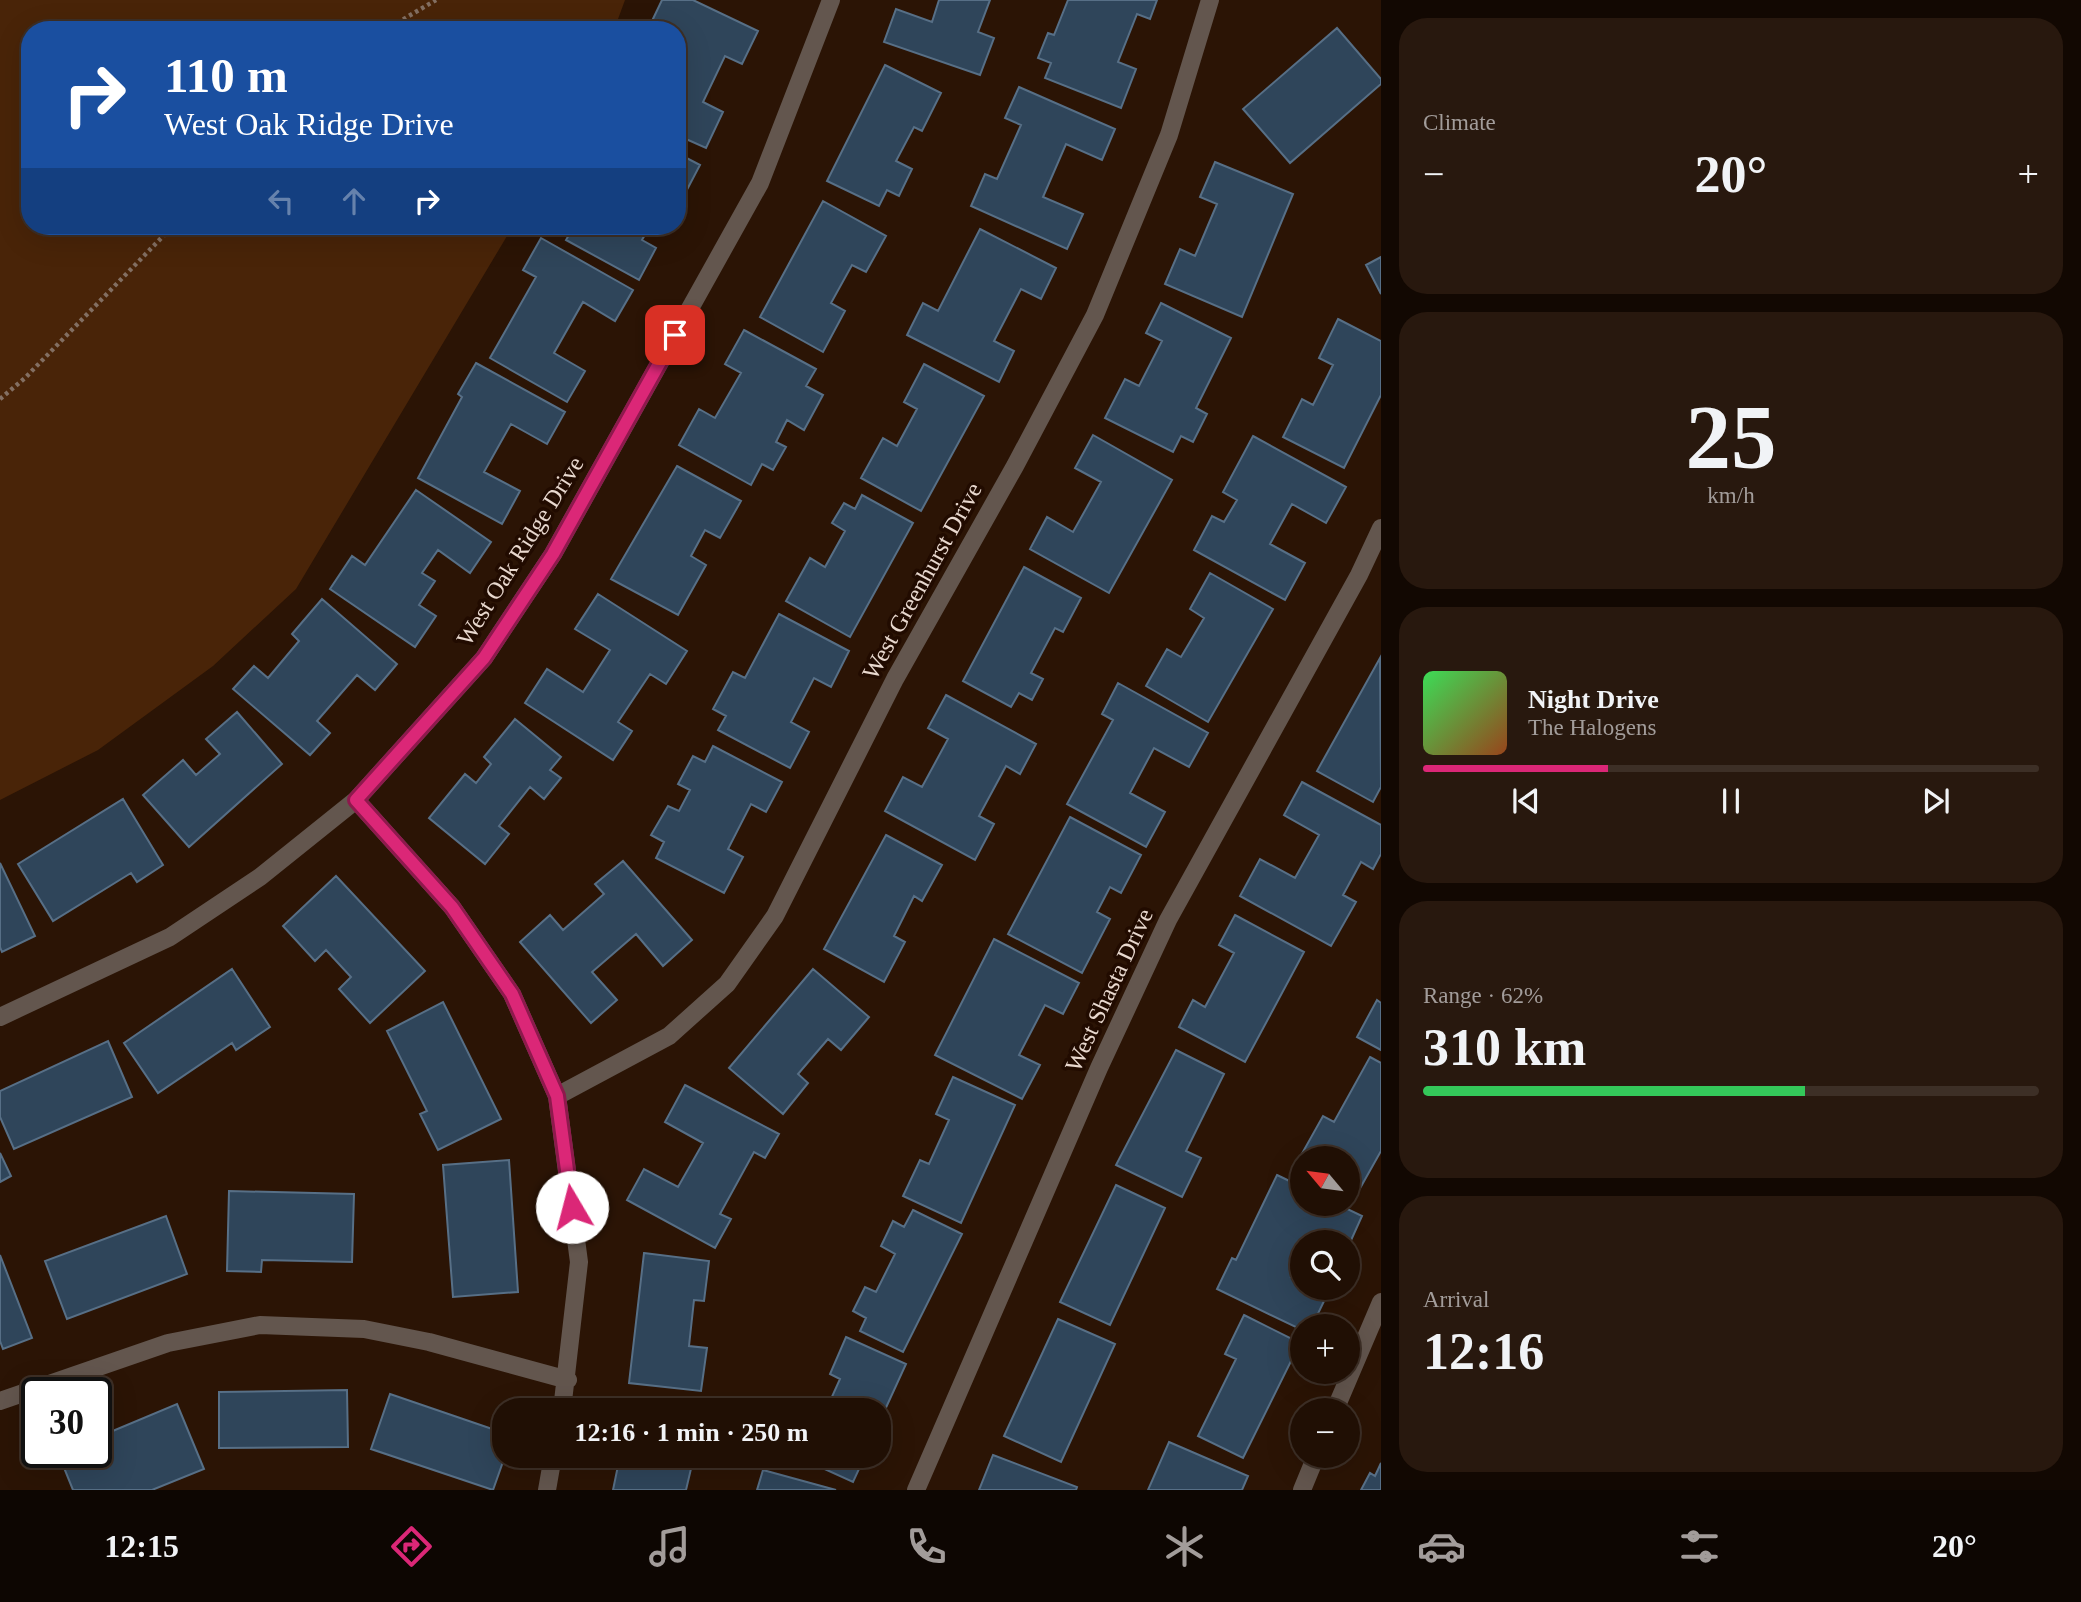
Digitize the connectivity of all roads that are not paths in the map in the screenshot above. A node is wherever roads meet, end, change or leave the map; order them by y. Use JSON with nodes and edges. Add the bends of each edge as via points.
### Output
{"nodes":[{"id":1,"x":831,"y":0,"type":"edge"},
{"id":2,"x":1210,"y":0,"type":"edge"},
{"id":3,"x":1381,"y":528,"type":"edge"},
{"id":4,"x":356,"y":800,"type":"junction"},
{"id":5,"x":0,"y":1017,"type":"edge"},
{"id":6,"x":557,"y":1096,"type":"junction"},
{"id":7,"x":1381,"y":1302,"type":"edge"},
{"id":8,"x":568,"y":1380,"type":"junction"},
{"id":9,"x":564,"y":1398,"type":"edge"},
{"id":10,"x":1340,"y":1398,"type":"edge"},
{"id":11,"x":0,"y":1401,"type":"edge"},
{"id":12,"x":551,"y":1468,"type":"edge"},
{"id":13,"x":1311,"y":1468,"type":"edge"},
{"id":14,"x":547,"y":1490,"type":"edge"},
{"id":15,"x":916,"y":1490,"type":"edge"},
{"id":16,"x":1302,"y":1490,"type":"edge"}],
"edges":[{"from":1,"to":4,"type":"street","name":"West Oak Ridge Drive","via":[[760,183],[553,554],[484,658]]},
{"from":2,"to":6,"type":"street","name":"West Greenhurst Drive","via":[[1169,135],[1095,315],[895,679],[775,916],[727,984],[669,1036]]},
{"from":3,"to":15,"type":"street","name":"West Shasta Drive","via":[[1168,920]]},
{"from":4,"to":5,"type":"street","name":"West Oak Ridge Drive","via":[[260,877],[170,937]]},
{"from":4,"to":6,"type":"street","via":[[452,907],[505,983]]},
{"from":6,"to":8,"type":"street","via":[[579,1262]]},
{"from":7,"to":10,"type":"street"},
{"from":8,"to":9,"type":"street"},
{"from":8,"to":11,"type":"street","via":[[364,1329],[260,1325],[168,1343]]},
{"from":12,"to":14,"type":"street"},
{"from":13,"to":16,"type":"street"}]}
